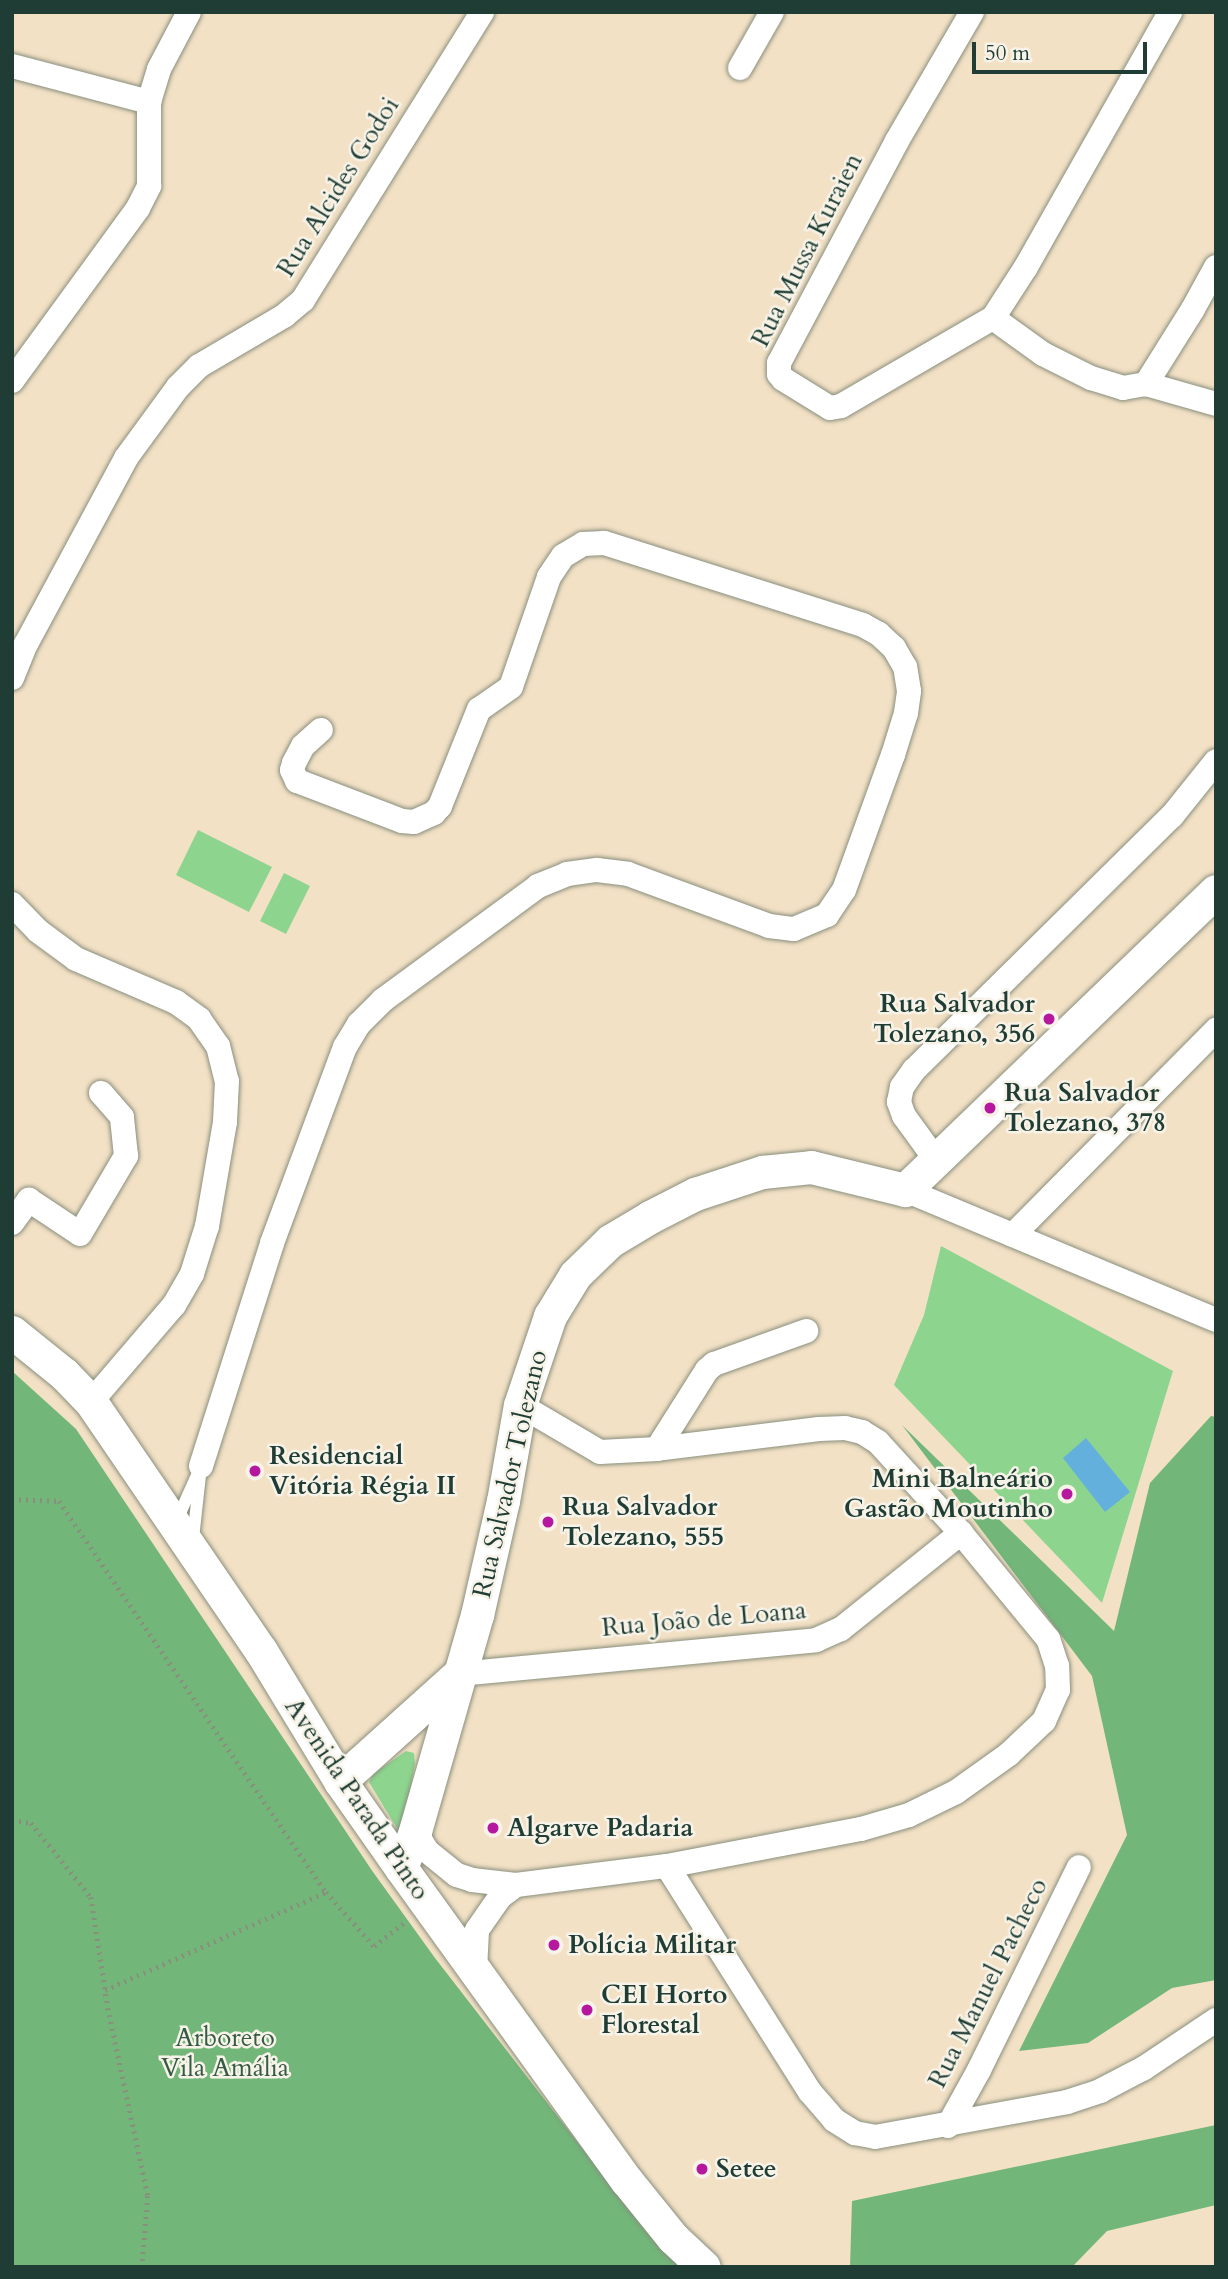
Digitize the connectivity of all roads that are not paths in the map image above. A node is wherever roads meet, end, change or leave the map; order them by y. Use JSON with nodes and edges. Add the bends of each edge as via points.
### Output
{"nodes":[{"id":1,"x":188,"y":12,"type":"edge"},
{"id":2,"x":482,"y":12,"type":"edge"},
{"id":3,"x":772,"y":12,"type":"edge"},
{"id":4,"x":972,"y":12,"type":"edge"},
{"id":5,"x":1170,"y":12,"type":"edge"},
{"id":6,"x":12,"y":65,"type":"edge"},
{"id":7,"x":740,"y":68,"type":"dead end"},
{"id":8,"x":149,"y":102,"type":"junction"},
{"id":9,"x":1216,"y":267,"type":"edge"},
{"id":10,"x":992,"y":318,"type":"junction"},
{"id":11,"x":12,"y":381,"type":"edge"},
{"id":12,"x":1146,"y":384,"type":"junction"},
{"id":13,"x":1216,"y":404,"type":"edge"},
{"id":14,"x":12,"y":678,"type":"edge"},
{"id":15,"x":321,"y":730,"type":"dead end"},
{"id":16,"x":1216,"y":761,"type":"edge"},
{"id":17,"x":1216,"y":891,"type":"edge"},
{"id":18,"x":12,"y":904,"type":"edge"},
{"id":19,"x":1216,"y":1030,"type":"edge"},
{"id":20,"x":101,"y":1093,"type":"dead end"},
{"id":21,"x":936,"y":1160,"type":"junction"},
{"id":22,"x":905,"y":1190,"type":"junction"},
{"id":23,"x":12,"y":1223,"type":"edge"},
{"id":24,"x":1013,"y":1235,"type":"junction"},
{"id":25,"x":1216,"y":1320,"type":"edge"},
{"id":26,"x":806,"y":1331,"type":"dead end"},
{"id":27,"x":12,"y":1332,"type":"edge"},
{"id":28,"x":91,"y":1402,"type":"junction"},
{"id":29,"x":520,"y":1405,"type":"junction"},
{"id":30,"x":657,"y":1449,"type":"junction"},
{"id":31,"x":201,"y":1466,"type":"junction"},
{"id":32,"x":961,"y":1533,"type":"junction"},
{"id":33,"x":183,"y":1537,"type":"junction"},
{"id":34,"x":459,"y":1674,"type":"junction"},
{"id":35,"x":391,"y":1735,"type":"junction"},
{"id":36,"x":436,"y":1760,"type":"junction"},
{"id":37,"x":340,"y":1781,"type":"junction"},
{"id":38,"x":415,"y":1831,"type":"junction"},
{"id":39,"x":667,"y":1866,"type":"junction"},
{"id":40,"x":1079,"y":1867,"type":"dead end"},
{"id":41,"x":401,"y":1868,"type":"junction"},
{"id":42,"x":516,"y":1885,"type":"junction"},
{"id":43,"x":475,"y":1970,"type":"junction"},
{"id":44,"x":1216,"y":2020,"type":"edge"},
{"id":45,"x":948,"y":2126,"type":"junction"},
{"id":46,"x":704,"y":2267,"type":"edge"}],
"edges":[{"from":1,"to":8,"type":"street","via":[[159,69]]},
{"from":2,"to":14,"type":"street","name":"Rua Alcides Godoi","via":[[303,300],[199,366],[177,387],[126,458]]},
{"from":3,"to":7,"type":"street"},
{"from":4,"to":10,"type":"street","name":"Rua Mussa Kuraien","via":[[878,176],[779,363],[779,374],[835,409]]},
{"from":5,"to":10,"type":"street","via":[[1026,267]]},
{"from":6,"to":8,"type":"street"},
{"from":8,"to":11,"type":"street","via":[[149,186],[138,208]]},
{"from":9,"to":12,"type":"street"},
{"from":10,"to":12,"type":"street","via":[[1043,354],[1091,378],[1123,388]]},
{"from":12,"to":13,"type":"street"},
{"from":15,"to":31,"type":"street","via":[[303,746],[294,763],[298,781],[402,821],[414,822],[434,813],[479,709],[511,687],[549,577],[564,556],[583,544],[604,542],[863,625],[894,648],[905,667],[909,691],[906,713],[844,890],[827,915],[794,929],[769,926],[628,874],[597,870],[567,874],[538,886],[383,1000],[359,1024],[345,1047],[272,1243]]},
{"from":16,"to":21,"type":"street","via":[[1172,816],[908,1078],[902,1087],[901,1109]]},
{"from":17,"to":21,"type":"street"},
{"from":18,"to":28,"type":"street","via":[[38,932],[76,959],[176,1002],[199,1019],[218,1046],[227,1081],[225,1122],[207,1226],[192,1274],[174,1306]]},
{"from":19,"to":24,"type":"street"},
{"from":20,"to":23,"type":"street","via":[[122,1117],[127,1156],[80,1234],[29,1200]]},
{"from":21,"to":22,"type":"street"},
{"from":22,"to":24,"type":"street"},
{"from":22,"to":29,"type":"street","name":"Rua Salvador Tolezano","via":[[811,1167],[762,1172],[695,1194],[650,1216],[610,1241],[575,1275],[550,1316]]},
{"from":24,"to":25,"type":"street"},
{"from":26,"to":30,"type":"street","via":[[714,1364]]},
{"from":27,"to":28,"type":"street","name":"Avenida Parada Pinto"},
{"from":28,"to":33,"type":"street","name":"Avenida Parada Pinto"},
{"from":29,"to":30,"type":"street","via":[[600,1452]]},
{"from":29,"to":34,"type":"street","name":"Rua Salvador Tolezano","via":[[500,1512]]},
{"from":30,"to":32,"type":"street","via":[[845,1427],[878,1442]]},
{"from":31,"to":33,"type":"lane"},
{"from":31,"to":33,"type":"lane"},
{"from":32,"to":34,"type":"street","name":"Rua João de Loana","via":[[841,1629],[816,1640]]},
{"from":32,"to":39,"type":"street","via":[[1048,1639],[1057,1666],[1058,1690],[1044,1721],[1009,1754],[956,1792],[909,1815],[861,1829]]},
{"from":33,"to":37,"type":"street","name":"Avenida Parada Pinto","via":[[261,1651]]},
{"from":34,"to":35,"type":"street"},
{"from":34,"to":36,"type":"street","name":"Rua Salvador Tolezano"},
{"from":35,"to":36,"type":"street","via":[[418,1740]]},
{"from":35,"to":37,"type":"street"},
{"from":36,"to":38,"type":"street","name":"Rua Salvador Tolezano"},
{"from":37,"to":41,"type":"street","name":"Avenida Parada Pinto"},
{"from":38,"to":41,"type":"street","name":"Rua Salvador Tolezano"},
{"from":38,"to":42,"type":"street","via":[[428,1851],[457,1875]]},
{"from":39,"to":42,"type":"street"},
{"from":39,"to":45,"type":"street","via":[[810,2092],[834,2120],[855,2133],[875,2137]]},
{"from":40,"to":45,"type":"street","name":"Rua Manuel Pacheco"},
{"from":41,"to":43,"type":"street","name":"Avenida Parada Pinto"},
{"from":42,"to":43,"type":"street","via":[[500,1897],[477,1930]]},
{"from":43,"to":46,"type":"street","name":"Avenida Parada Pinto","via":[[634,2191]]},
{"from":44,"to":45,"type":"street","via":[[1100,2091]]}]}
